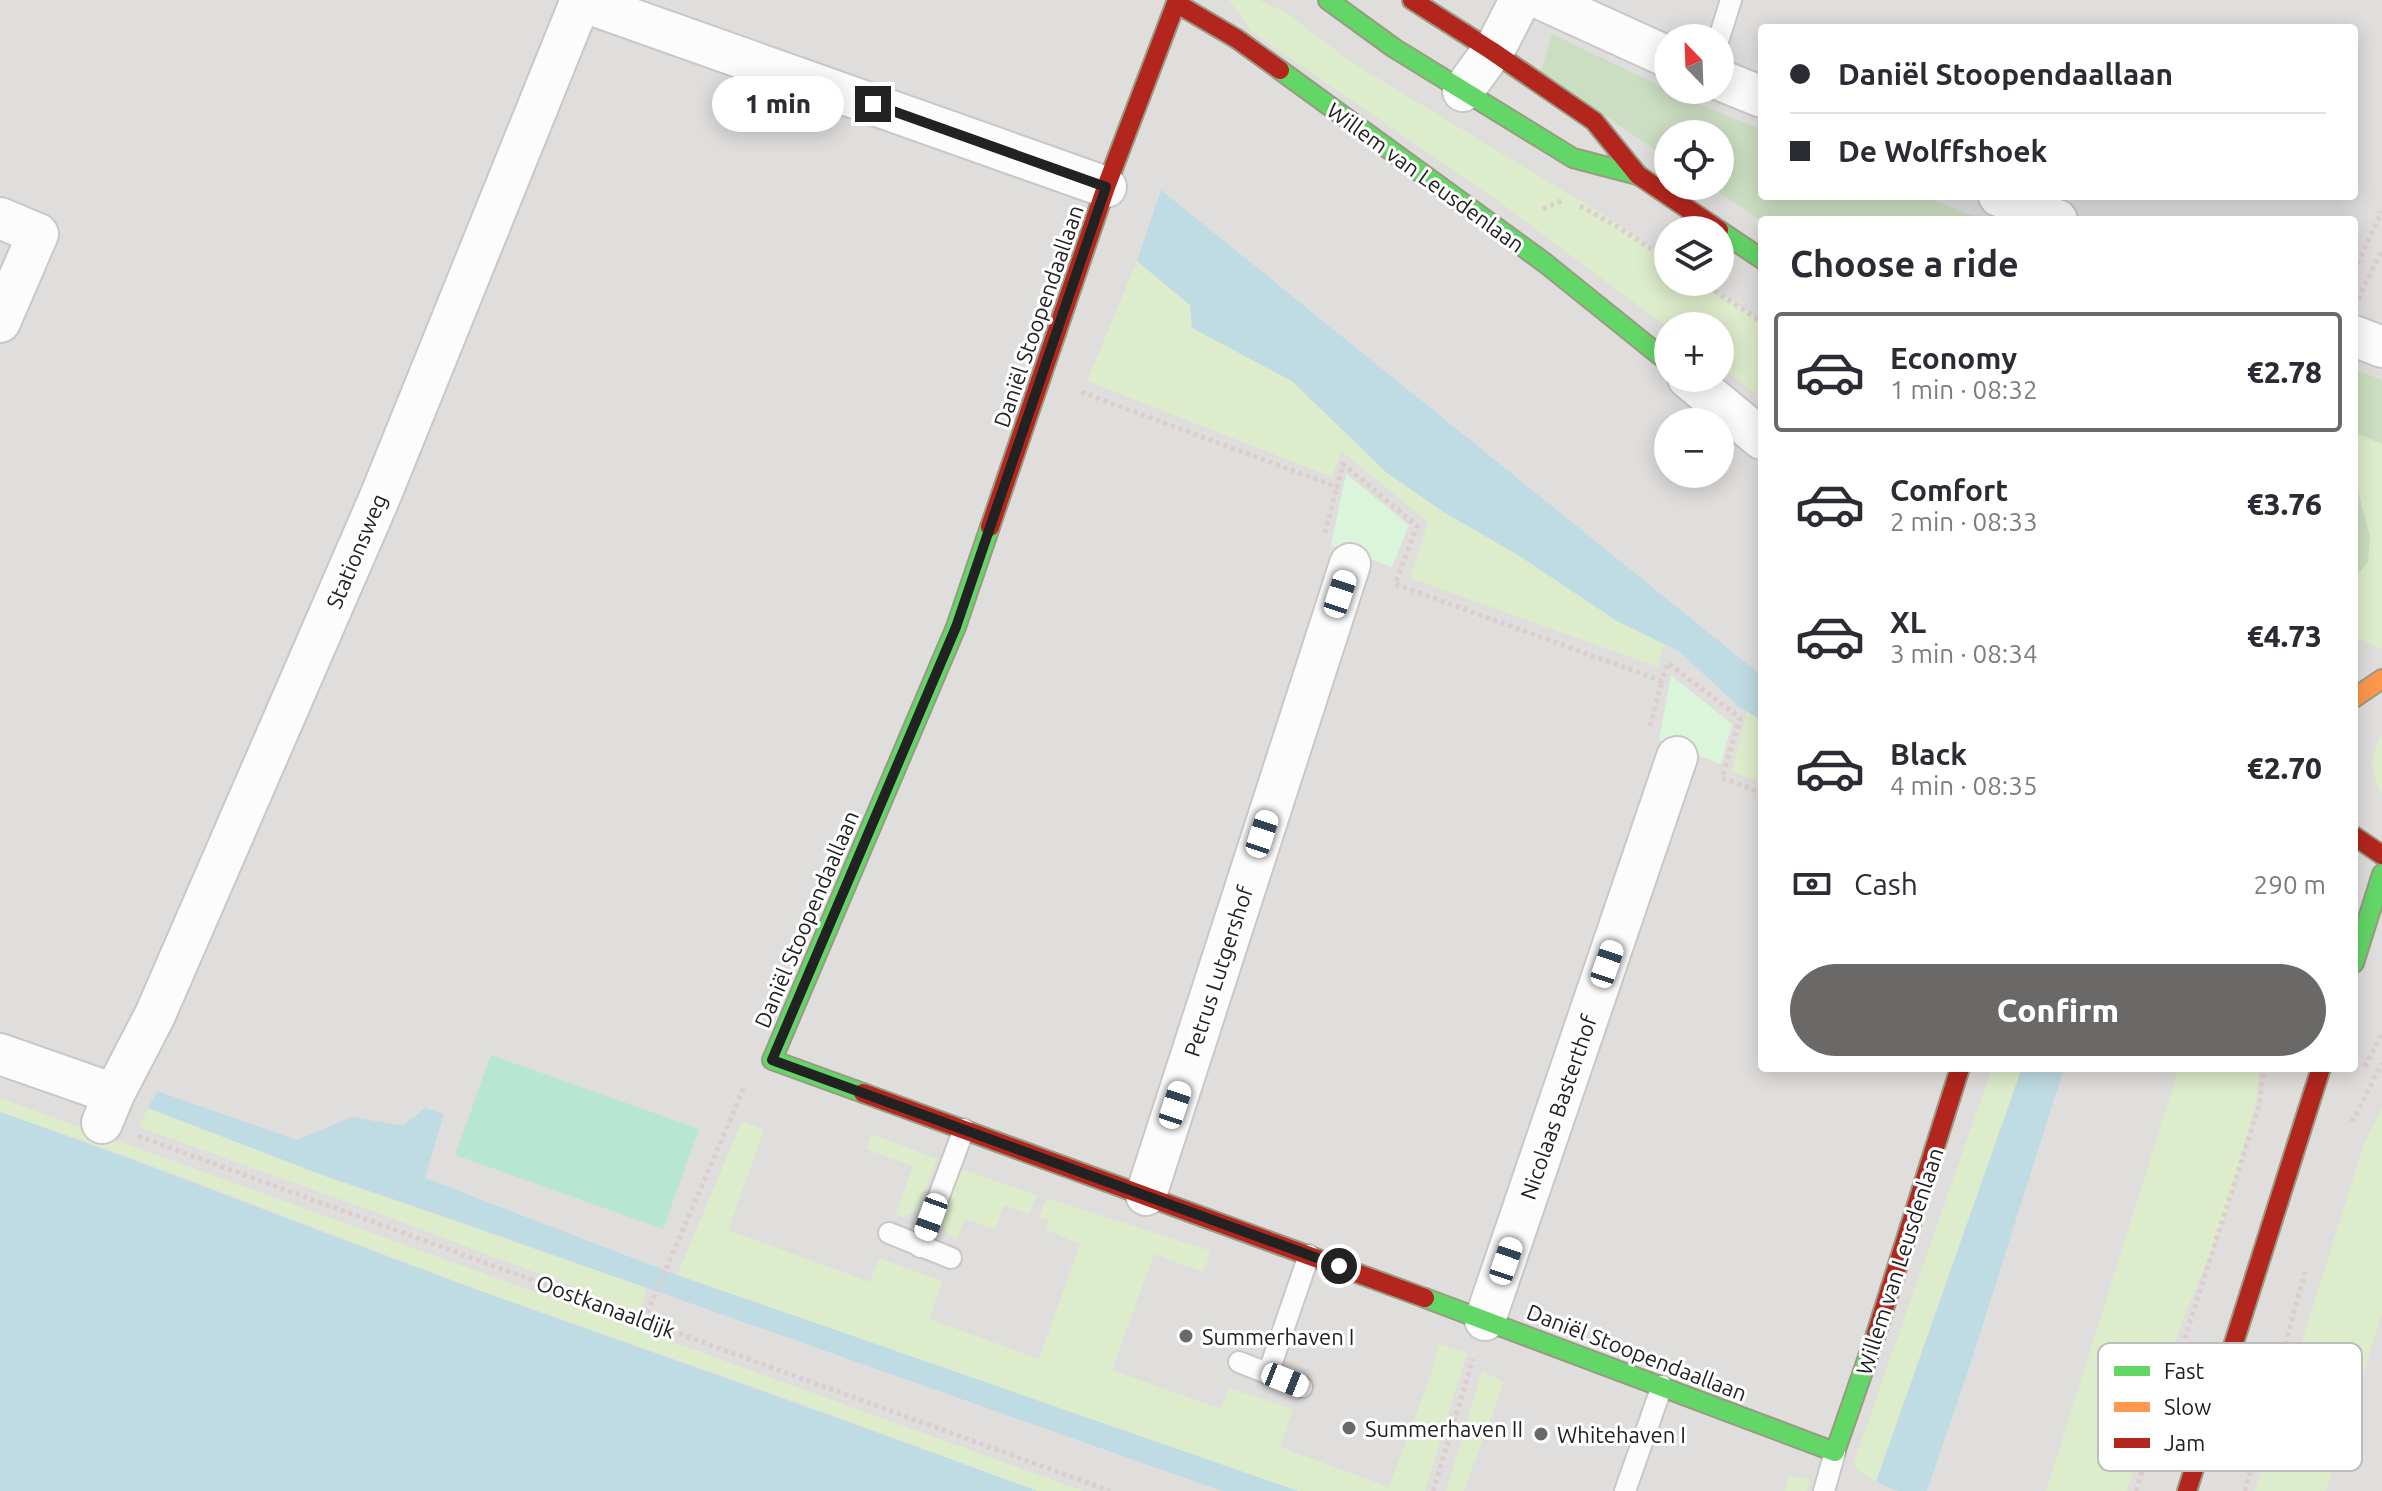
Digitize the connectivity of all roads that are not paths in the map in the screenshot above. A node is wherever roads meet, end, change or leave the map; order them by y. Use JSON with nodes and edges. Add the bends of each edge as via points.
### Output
{"nodes":[{"id":1,"x":581,"y":0,"type":"edge"},
{"id":2,"x":1328,"y":0,"type":"edge"},
{"id":3,"x":1412,"y":0,"type":"edge"},
{"id":4,"x":1520,"y":0,"type":"edge"},
{"id":5,"x":1543,"y":0,"type":"edge"},
{"id":6,"x":1731,"y":0,"type":"edge"},
{"id":7,"x":1176,"y":3,"type":"joint"},
{"id":8,"x":1723,"y":24,"type":"edge"},
{"id":9,"x":1492,"y":51,"type":"junction"},
{"id":10,"x":1654,"y":51,"type":"edge"},
{"id":11,"x":1734,"y":86,"type":"edge"},
{"id":12,"x":1463,"y":91,"type":"junction"},
{"id":13,"x":1758,"y":95,"type":"edge"},
{"id":14,"x":1638,"y":175,"type":"junction"},
{"id":15,"x":1106,"y":187,"type":"junction"},
{"id":16,"x":2009,"y":200,"type":"edge"},
{"id":17,"x":1699,"y":216,"type":"edge"},
{"id":18,"x":2047,"y":216,"type":"edge"},
{"id":19,"x":0,"y":218,"type":"edge"},
{"id":20,"x":1734,"y":240,"type":"edge"},
{"id":21,"x":1758,"y":256,"type":"edge"},
{"id":22,"x":0,"y":322,"type":"edge"},
{"id":23,"x":2358,"y":338,"type":"edge"},
{"id":24,"x":2382,"y":347,"type":"edge"},
{"id":25,"x":1654,"y":351,"type":"edge"},
{"id":26,"x":1705,"y":392,"type":"edge"},
{"id":27,"x":1758,"y":436,"type":"edge"},
{"id":28,"x":1350,"y":564,"type":"dead end"},
{"id":29,"x":2382,"y":679,"type":"edge"},
{"id":30,"x":2358,"y":695,"type":"edge"},
{"id":31,"x":1677,"y":757,"type":"dead end"},
{"id":32,"x":2358,"y":839,"type":"edge"},
{"id":33,"x":2382,"y":855,"type":"edge"},
{"id":34,"x":2382,"y":874,"type":"edge"},
{"id":35,"x":2358,"y":950,"type":"edge"},
{"id":36,"x":0,"y":1054,"type":"edge"},
{"id":37,"x":1959,"y":1072,"type":"edge"},
{"id":38,"x":2320,"y":1072,"type":"edge"},
{"id":39,"x":964,"y":1129,"type":"junction"},
{"id":40,"x":1146,"y":1195,"type":"junction"},
{"id":41,"x":889,"y":1233,"type":"dead end"},
{"id":42,"x":920,"y":1247,"type":"junction"},
{"id":43,"x":1309,"y":1255,"type":"junction"},
{"id":44,"x":951,"y":1258,"type":"dead end"},
{"id":45,"x":1485,"y":1320,"type":"junction"},
{"id":46,"x":2234,"y":1343,"type":"edge"},
{"id":47,"x":1239,"y":1362,"type":"dead end"},
{"id":48,"x":1268,"y":1374,"type":"junction"},
{"id":49,"x":1662,"y":1386,"type":"junction"},
{"id":50,"x":1302,"y":1387,"type":"dead end"},
{"id":51,"x":1835,"y":1452,"type":"junction"},
{"id":52,"x":2193,"y":1471,"type":"edge"},
{"id":53,"x":1625,"y":1491,"type":"edge"},
{"id":54,"x":1824,"y":1491,"type":"edge"},
{"id":55,"x":2187,"y":1491,"type":"edge"}],
"edges":[{"from":1,"to":15,"type":"street"},
{"from":1,"to":36,"type":"street","name":"Stationsweg","via":[[380,497],[155,1015],[108,1108]]},
{"from":2,"to":12,"type":"street"},
{"from":3,"to":9,"type":"street"},
{"from":4,"to":9,"type":"street"},
{"from":5,"to":10,"type":"street"},
{"from":6,"to":8,"type":"lane"},
{"from":7,"to":15,"type":"street","name":"Daniël Stoopendaallaan"},
{"from":7,"to":25,"type":"street","name":"Willem van Leusdenlaan","via":[[1237,39],[1533,254]]},
{"from":9,"to":12,"type":"street"},
{"from":9,"to":14,"type":"street","via":[[1594,121]]},
{"from":11,"to":13,"type":"street"},
{"from":12,"to":14,"type":"street","via":[[1573,158]]},
{"from":14,"to":17,"type":"street"},
{"from":15,"to":39,"type":"street","name":"Daniël Stoopendaallaan","via":[[956,627],[772,1060]]},
{"from":16,"to":18,"type":"street"},
{"from":19,"to":22,"type":"street","via":[[38,234]]},
{"from":20,"to":21,"type":"street"},
{"from":23,"to":24,"type":"street"},
{"from":26,"to":27,"type":"street"},
{"from":28,"to":40,"type":"street","name":"Petrus Lutgershof"},
{"from":29,"to":30,"type":"street"},
{"from":31,"to":45,"type":"street","name":"Nicolaas Basterthof"},
{"from":32,"to":33,"type":"street"},
{"from":34,"to":35,"type":"street"},
{"from":37,"to":51,"type":"street","name":"Willem van Leusdenlaan"},
{"from":38,"to":46,"type":"street"},
{"from":39,"to":40,"type":"street","name":"Daniël Stoopendaallaan"},
{"from":39,"to":42,"type":"lane"},
{"from":40,"to":43,"type":"street","name":"Daniël Stoopendaallaan"},
{"from":41,"to":42,"type":"lane"},
{"from":42,"to":44,"type":"lane"},
{"from":43,"to":45,"type":"street","name":"Daniël Stoopendaallaan"},
{"from":43,"to":48,"type":"lane"},
{"from":45,"to":49,"type":"street","name":"Daniël Stoopendaallaan"},
{"from":47,"to":48,"type":"lane"},
{"from":48,"to":50,"type":"lane"},
{"from":49,"to":51,"type":"street","name":"Daniël Stoopendaallaan"},
{"from":49,"to":53,"type":"lane"},
{"from":51,"to":54,"type":"lane"},
{"from":52,"to":55,"type":"street"}]}
